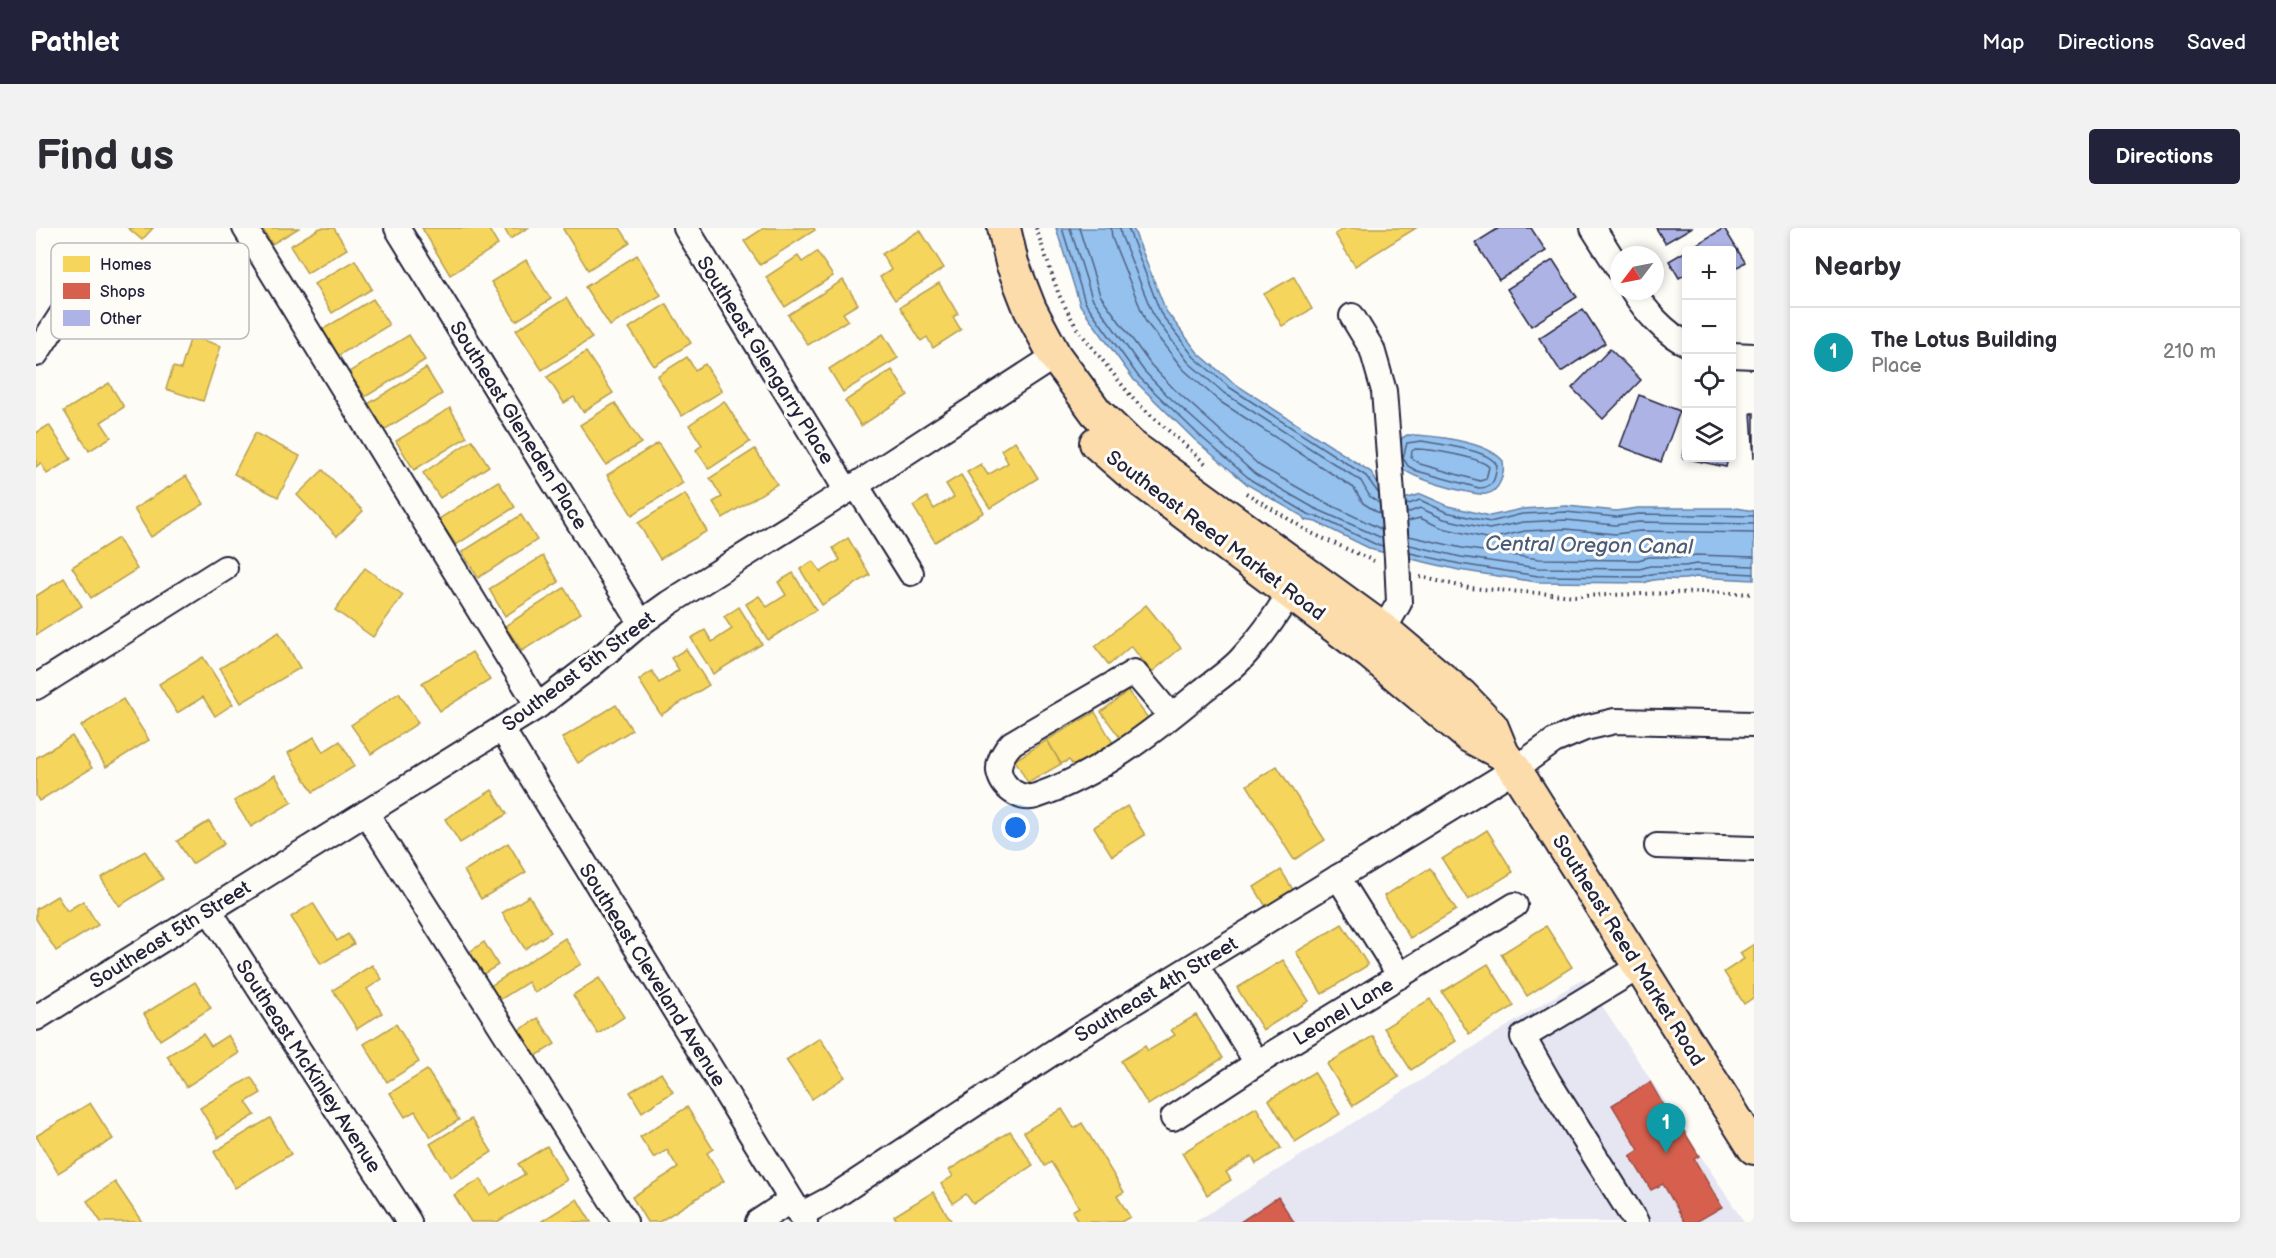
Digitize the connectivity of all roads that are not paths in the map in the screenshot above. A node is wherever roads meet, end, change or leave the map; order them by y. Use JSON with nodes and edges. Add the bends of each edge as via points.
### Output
{"nodes":[{"id":1,"x":245,"y":228,"type":"edge"},
{"id":2,"x":397,"y":228,"type":"edge"},
{"id":3,"x":686,"y":228,"type":"edge"},
{"id":4,"x":985,"y":228,"type":"edge"},
{"id":5,"x":1004,"y":228,"type":"edge"},
{"id":6,"x":1593,"y":228,"type":"edge"},
{"id":7,"x":1610,"y":255,"type":"edge"},
{"id":8,"x":1639,"y":300,"type":"edge"},
{"id":9,"x":1352,"y":316,"type":"dead end"},
{"id":10,"x":51,"y":331,"type":"edge"},
{"id":11,"x":1682,"y":341,"type":"edge"},
{"id":12,"x":36,"y":354,"type":"edge"},
{"id":13,"x":1736,"y":355,"type":"edge"},
{"id":14,"x":1754,"y":356,"type":"edge"},
{"id":15,"x":1046,"y":362,"type":"junction"},
{"id":16,"x":851,"y":488,"type":"junction"},
{"id":17,"x":225,"y":568,"type":"dead end"},
{"id":18,"x":911,"y":573,"type":"dead end"},
{"id":19,"x":1290,"y":592,"type":"junction"},
{"id":20,"x":641,"y":623,"type":"junction"},
{"id":21,"x":1377,"y":642,"type":"junction"},
{"id":22,"x":36,"y":687,"type":"edge"},
{"id":23,"x":538,"y":706,"type":"junction"},
{"id":24,"x":1171,"y":716,"type":"junction"},
{"id":25,"x":1754,"y":724,"type":"edge"},
{"id":26,"x":502,"y":729,"type":"junction"},
{"id":27,"x":1509,"y":761,"type":"junction"},
{"id":28,"x":366,"y":813,"type":"junction"},
{"id":29,"x":1657,"y":846,"type":"dead end"},
{"id":30,"x":1754,"y":849,"type":"edge"},
{"id":31,"x":1338,"y":877,"type":"junction"},
{"id":32,"x":1515,"y":905,"type":"dead end"},
{"id":33,"x":209,"y":910,"type":"junction"},
{"id":34,"x":1196,"y":965,"type":"junction"},
{"id":35,"x":1639,"y":967,"type":"junction"},
{"id":36,"x":1400,"y":976,"type":"junction"},
{"id":37,"x":36,"y":1018,"type":"edge"},
{"id":38,"x":1257,"y":1063,"type":"junction"},
{"id":39,"x":1173,"y":1118,"type":"dead end"},
{"id":40,"x":1754,"y":1148,"type":"edge"},
{"id":41,"x":799,"y":1212,"type":"edge"},
{"id":42,"x":409,"y":1222,"type":"edge"},
{"id":43,"x":625,"y":1222,"type":"edge"},
{"id":44,"x":758,"y":1222,"type":"edge"},
{"id":45,"x":1636,"y":1222,"type":"edge"}],
"edges":[{"from":1,"to":23,"type":"street"},
{"from":2,"to":20,"type":"street","name":"Southeast Gleneden Place"},
{"from":3,"to":16,"type":"street","name":"Southeast Glengarry Place"},
{"from":4,"to":15,"type":"main road","name":"Southeast Reed Market Road","via":[[994,270],[1014,322]]},
{"from":5,"to":15,"type":"main road","name":"Southeast Reed Market Road"},
{"from":6,"to":7,"type":"street"},
{"from":8,"to":11,"type":"street"},
{"from":9,"to":21,"type":"street","via":[[1372,349],[1384,391],[1391,482],[1399,603]]},
{"from":10,"to":12,"type":"street"},
{"from":13,"to":14,"type":"street"},
{"from":15,"to":16,"type":"street","name":"Southeast 5th Street"},
{"from":15,"to":19,"type":"main road","name":"Southeast Reed Market Road","via":[[1070,412],[1103,449]]},
{"from":15,"to":21,"type":"main road","name":"Southeast Reed Market Road","via":[[1130,445]]},
{"from":16,"to":18,"type":"street","name":"Southeast Glengarry Place"},
{"from":16,"to":20,"type":"street","name":"Southeast 5th Street"},
{"from":17,"to":22,"type":"street"},
{"from":19,"to":21,"type":"main road","name":"Southeast Reed Market Road"},
{"from":19,"to":24,"type":"street","via":[[1277,615],[1240,660]]},
{"from":20,"to":23,"type":"street","name":"Southeast 5th Street"},
{"from":21,"to":27,"type":"main road","name":"Southeast Reed Market Road","via":[[1461,695],[1492,727]]},
{"from":23,"to":26,"type":"street","name":"Southeast 5th Street"},
{"from":24,"to":24,"type":"street","via":[[1087,772],[1033,797],[1021,797],[1007,789],[999,771],[1003,753],[1012,743],[1134,672]]},
{"from":25,"to":27,"type":"street","name":"Southeast 4th Street","via":[[1615,722],[1585,728]]},
{"from":26,"to":28,"type":"street","name":"Southeast 5th Street"},
{"from":26,"to":41,"type":"street","name":"Southeast Cleveland Avenue"},
{"from":27,"to":31,"type":"street","name":"Southeast 4th Street"},
{"from":27,"to":35,"type":"main road","name":"Southeast Reed Market Road"},
{"from":28,"to":33,"type":"street","name":"Southeast 5th Street"},
{"from":28,"to":43,"type":"street"},
{"from":29,"to":30,"type":"street"},
{"from":31,"to":34,"type":"street","name":"Southeast 4th Street"},
{"from":31,"to":36,"type":"street"},
{"from":32,"to":36,"type":"street","name":"Leonel Lane"},
{"from":33,"to":37,"type":"street","name":"Southeast 5th Street"},
{"from":33,"to":42,"type":"street","name":"Southeast McKinley Avenue"},
{"from":34,"to":38,"type":"street"},
{"from":34,"to":41,"type":"street","name":"Southeast 4th Street","via":[[1072,1040],[832,1198]]},
{"from":35,"to":40,"type":"main road","name":"Southeast Reed Market Road"},
{"from":35,"to":45,"type":"street","via":[[1523,1037]]},
{"from":36,"to":38,"type":"street","name":"Leonel Lane"},
{"from":38,"to":39,"type":"street","name":"Leonel Lane"},
{"from":41,"to":44,"type":"street","name":"Southeast 4th Street"}]}
